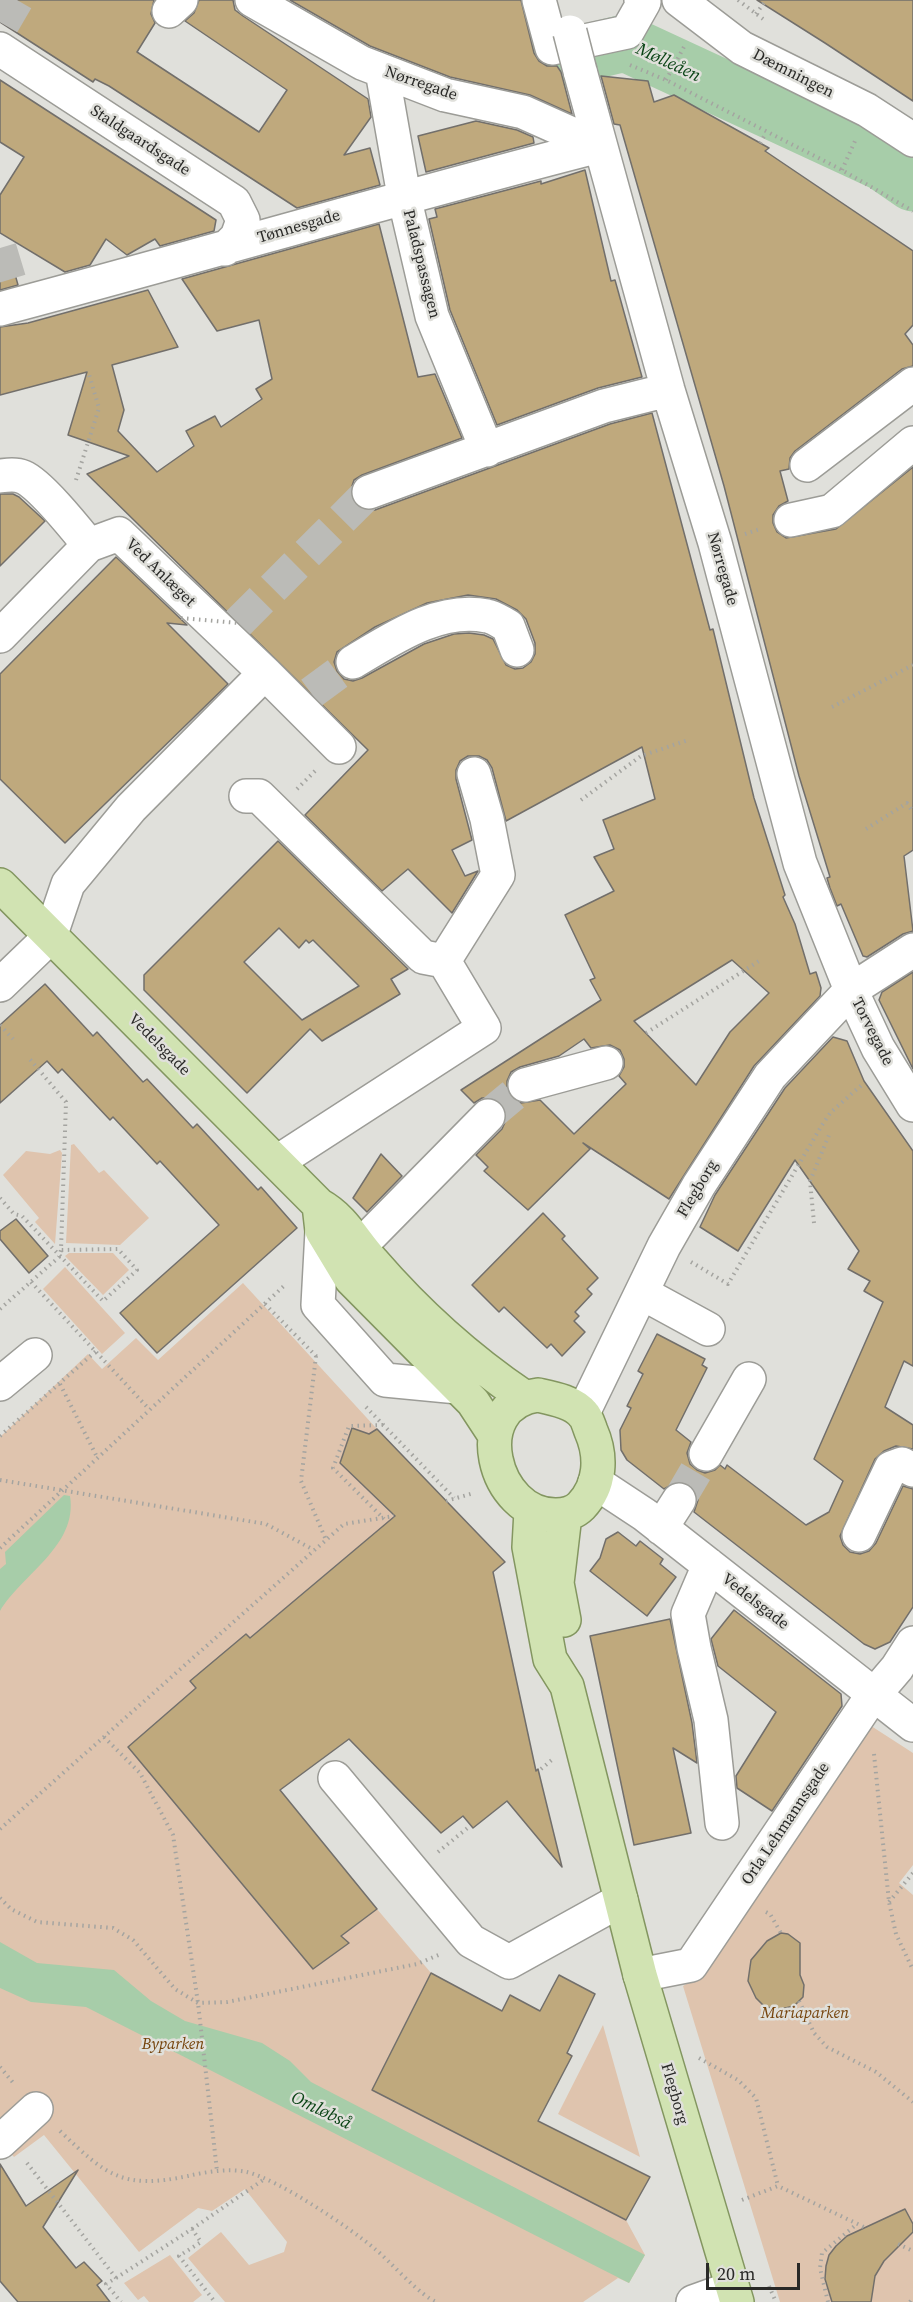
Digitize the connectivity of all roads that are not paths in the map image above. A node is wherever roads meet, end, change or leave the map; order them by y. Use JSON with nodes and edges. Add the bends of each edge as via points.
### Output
{"nodes":[{"id":1,"x":252,"y":0,"type":"edge"},
{"id":2,"x":539,"y":0,"type":"edge"},
{"id":3,"x":561,"y":0,"type":"edge"},
{"id":4,"x":641,"y":0,"type":"edge"},
{"id":5,"x":679,"y":0,"type":"edge"},
{"id":6,"x":1,"y":34,"type":"edge"},
{"id":7,"x":382,"y":71,"type":"junction"},
{"id":8,"x":913,"y":140,"type":"edge"},
{"id":9,"x":599,"y":146,"type":"junction"},
{"id":10,"x":404,"y":196,"type":"junction"},
{"id":11,"x":225,"y":249,"type":"junction"},
{"id":12,"x":9,"y":298,"type":"edge"},
{"id":13,"x":913,"y":384,"type":"edge"},
{"id":14,"x":668,"y":390,"type":"junction"},
{"id":15,"x":913,"y":443,"type":"edge"},
{"id":16,"x":487,"y":450,"type":"junction"},
{"id":17,"x":807,"y":465,"type":"dead end"},
{"id":18,"x":0,"y":476,"type":"edge"},
{"id":19,"x":369,"y":492,"type":"tunnel mouth"},
{"id":20,"x":790,"y":520,"type":"road end"},
{"id":21,"x":89,"y":544,"type":"junction"},
{"id":22,"x":0,"y":636,"type":"edge"},
{"id":23,"x":516,"y":650,"type":"dead end"},
{"id":24,"x":353,"y":662,"type":"tunnel mouth"},
{"id":25,"x":265,"y":673,"type":"junction"},
{"id":26,"x":339,"y":747,"type":"road end"},
{"id":27,"x":474,"y":774,"type":"dead end"},
{"id":28,"x":260,"y":804,"type":"road end"},
{"id":29,"x":0,"y":885,"type":"edge"},
{"id":30,"x":50,"y":937,"type":"junction"},
{"id":31,"x":913,"y":950,"type":"edge"},
{"id":32,"x":444,"y":961,"type":"junction"},
{"id":33,"x":0,"y":985,"type":"edge"},
{"id":34,"x":851,"y":990,"type":"junction"},
{"id":35,"x":606,"y":1063,"type":"dead end"},
{"id":36,"x":525,"y":1085,"type":"tunnel mouth"},
{"id":37,"x":913,"y":1105,"type":"edge"},
{"id":38,"x":488,"y":1116,"type":"tunnel mouth"},
{"id":39,"x":277,"y":1162,"type":"junction"},
{"id":40,"x":321,"y":1229,"type":"junction"},
{"id":41,"x":360,"y":1246,"type":"junction"},
{"id":42,"x":642,"y":1293,"type":"junction"},
{"id":43,"x":708,"y":1329,"type":"dead end"},
{"id":44,"x":35,"y":1355,"type":"dead end"},
{"id":45,"x":749,"y":1379,"type":"dead end"},
{"id":46,"x":0,"y":1384,"type":"edge"},
{"id":47,"x":458,"y":1387,"type":"junction"},
{"id":48,"x":524,"y":1397,"type":"junction"},
{"id":49,"x":583,"y":1413,"type":"junction"},
{"id":50,"x":494,"y":1434,"type":"junction"},
{"id":51,"x":706,"y":1454,"type":"tunnel mouth"},
{"id":52,"x":913,"y":1470,"type":"edge"},
{"id":53,"x":595,"y":1482,"type":"junction"},
{"id":54,"x":678,"y":1500,"type":"tunnel mouth"},
{"id":55,"x":531,"y":1511,"type":"junction"},
{"id":56,"x":565,"y":1515,"type":"junction"},
{"id":57,"x":661,"y":1528,"type":"junction"},
{"id":58,"x":859,"y":1535,"type":"dead end"},
{"id":59,"x":709,"y":1565,"type":"junction"},
{"id":60,"x":905,"y":1655,"type":"edge"},
{"id":61,"x":567,"y":1686,"type":"junction"},
{"id":62,"x":872,"y":1699,"type":"junction"},
{"id":63,"x":913,"y":1725,"type":"edge"},
{"id":64,"x":335,"y":1778,"type":"dead end"},
{"id":65,"x":722,"y":1823,"type":"dead end"},
{"id":66,"x":621,"y":1900,"type":"junction"},
{"id":67,"x":640,"y":1976,"type":"junction"},
{"id":68,"x":36,"y":2109,"type":"road end"},
{"id":69,"x":0,"y":2142,"type":"edge"},
{"id":70,"x":734,"y":2295,"type":"edge"},
{"id":71,"x":693,"y":2302,"type":"edge"}],
"edges":[{"from":1,"to":7,"type":"street","name":"Nørregade"},
{"from":2,"to":4,"type":"street","via":[[552,48],[627,32],[644,2]]},
{"from":3,"to":9,"type":"street","name":"Nørregade","bridge":true},
{"from":5,"to":8,"type":"street","name":"Dæmningen","via":[[742,48],[867,110]]},
{"from":6,"to":11,"type":"street","name":"Staldgaardsgade","via":[[234,202],[243,220],[237,237]]},
{"from":7,"to":9,"type":"street","name":"Nørregade","via":[[445,95],[523,112]]},
{"from":7,"to":10,"type":"street","name":"Paladspassagen"},
{"from":9,"to":10,"type":"street","name":"Tønnesgade"},
{"from":9,"to":14,"type":"street","name":"Nørregade"},
{"from":10,"to":11,"type":"street","name":"Tønnesgade"},
{"from":10,"to":16,"type":"street","name":"Paladspassagen","via":[[432,316]]},
{"from":11,"to":12,"type":"street","name":"Tønnesgade"},
{"from":13,"to":17,"type":"street"},
{"from":14,"to":16,"type":"street","via":[[604,406]]},
{"from":14,"to":34,"type":"street","name":"Nørregade","via":[[715,543],[800,863]]},
{"from":15,"to":20,"type":"street","via":[[832,511]]},
{"from":16,"to":19,"type":"street"},
{"from":18,"to":21,"type":"street","via":[[26,477]]},
{"from":21,"to":22,"type":"street","name":"Ved Anlæget"},
{"from":21,"to":25,"type":"street","name":"Ved Anlæget","via":[[119,534]]},
{"from":23,"to":24,"type":"street","via":[[508,626],[488,616],[466,615],[432,621]]},
{"from":25,"to":26,"type":"street","name":"Ved Anlæget","via":[[302,697]]},
{"from":25,"to":30,"type":"street","via":[[212,713],[68,884]]},
{"from":27,"to":32,"type":"street","via":[[498,875]]},
{"from":28,"to":32,"type":"street","via":[[423,957]]},
{"from":29,"to":30,"type":"main road","name":"Vedelsgade"},
{"from":30,"to":33,"type":"street"},
{"from":30,"to":39,"type":"main road","name":"Vedelsgade"},
{"from":31,"to":34,"type":"street","name":"Flegborg"},
{"from":32,"to":39,"type":"street","via":[[484,1028]]},
{"from":34,"to":37,"type":"street","name":"Torvegade"},
{"from":34,"to":42,"type":"street","name":"Flegborg","via":[[770,1076],[699,1185]]},
{"from":35,"to":36,"type":"street"},
{"from":38,"to":41,"type":"street"},
{"from":39,"to":40,"type":"main road","name":"Vedelsgade"},
{"from":40,"to":41,"type":"main road","name":"Vedelsgade","via":[[335,1214]]},
{"from":40,"to":47,"type":"main road","name":"Vedelsgade","via":[[351,1279]]},
{"from":40,"to":47,"type":"street","via":[[318,1305],[385,1380]]},
{"from":41,"to":48,"type":"main road","name":"Vedelsgade","via":[[451,1341]]},
{"from":42,"to":43,"type":"street"},
{"from":42,"to":49,"type":"street","name":"Flegborg"},
{"from":44,"to":46,"type":"street"},
{"from":45,"to":51,"type":"street"},
{"from":47,"to":50,"type":"main road","name":"Vedelsgade"},
{"from":48,"to":49,"type":"main road","via":[[558,1399]]},
{"from":48,"to":50,"type":"main road","via":[[509,1406]]},
{"from":49,"to":53,"type":"main road","via":[[598,1447]]},
{"from":50,"to":55,"type":"main road","via":[[497,1465],[504,1481]]},
{"from":52,"to":58,"type":"street","via":[[902,1464],[891,1468]]},
{"from":53,"to":56,"type":"main road","via":[[589,1498]]},
{"from":53,"to":57,"type":"street","name":"Vedelsgade"},
{"from":54,"to":57,"type":"street"},
{"from":55,"to":56,"type":"main road"},
{"from":55,"to":61,"type":"main road","name":"Flegborg","via":[[529,1547],[550,1659]]},
{"from":56,"to":61,"type":"main road","name":"Flegborg","via":[[557,1583],[571,1659]]},
{"from":57,"to":59,"type":"street","name":"Vedelsgade"},
{"from":59,"to":62,"type":"street","name":"Vedelsgade"},
{"from":59,"to":65,"type":"street","via":[[688,1614],[711,1720]]},
{"from":60,"to":62,"type":"street","name":"Orla Lehmannsgade"},
{"from":61,"to":66,"type":"main road","name":"Flegborg"},
{"from":62,"to":63,"type":"street","name":"Vedelsgade"},
{"from":62,"to":67,"type":"street","name":"Orla Lehmannsgade","via":[[691,1965]]},
{"from":64,"to":66,"type":"street","via":[[471,1941],[509,1962]]},
{"from":66,"to":67,"type":"main road","name":"Flegborg"},
{"from":67,"to":70,"type":"main road","name":"Flegborg"},
{"from":68,"to":69,"type":"street"},
{"from":70,"to":71,"type":"street"}]}
